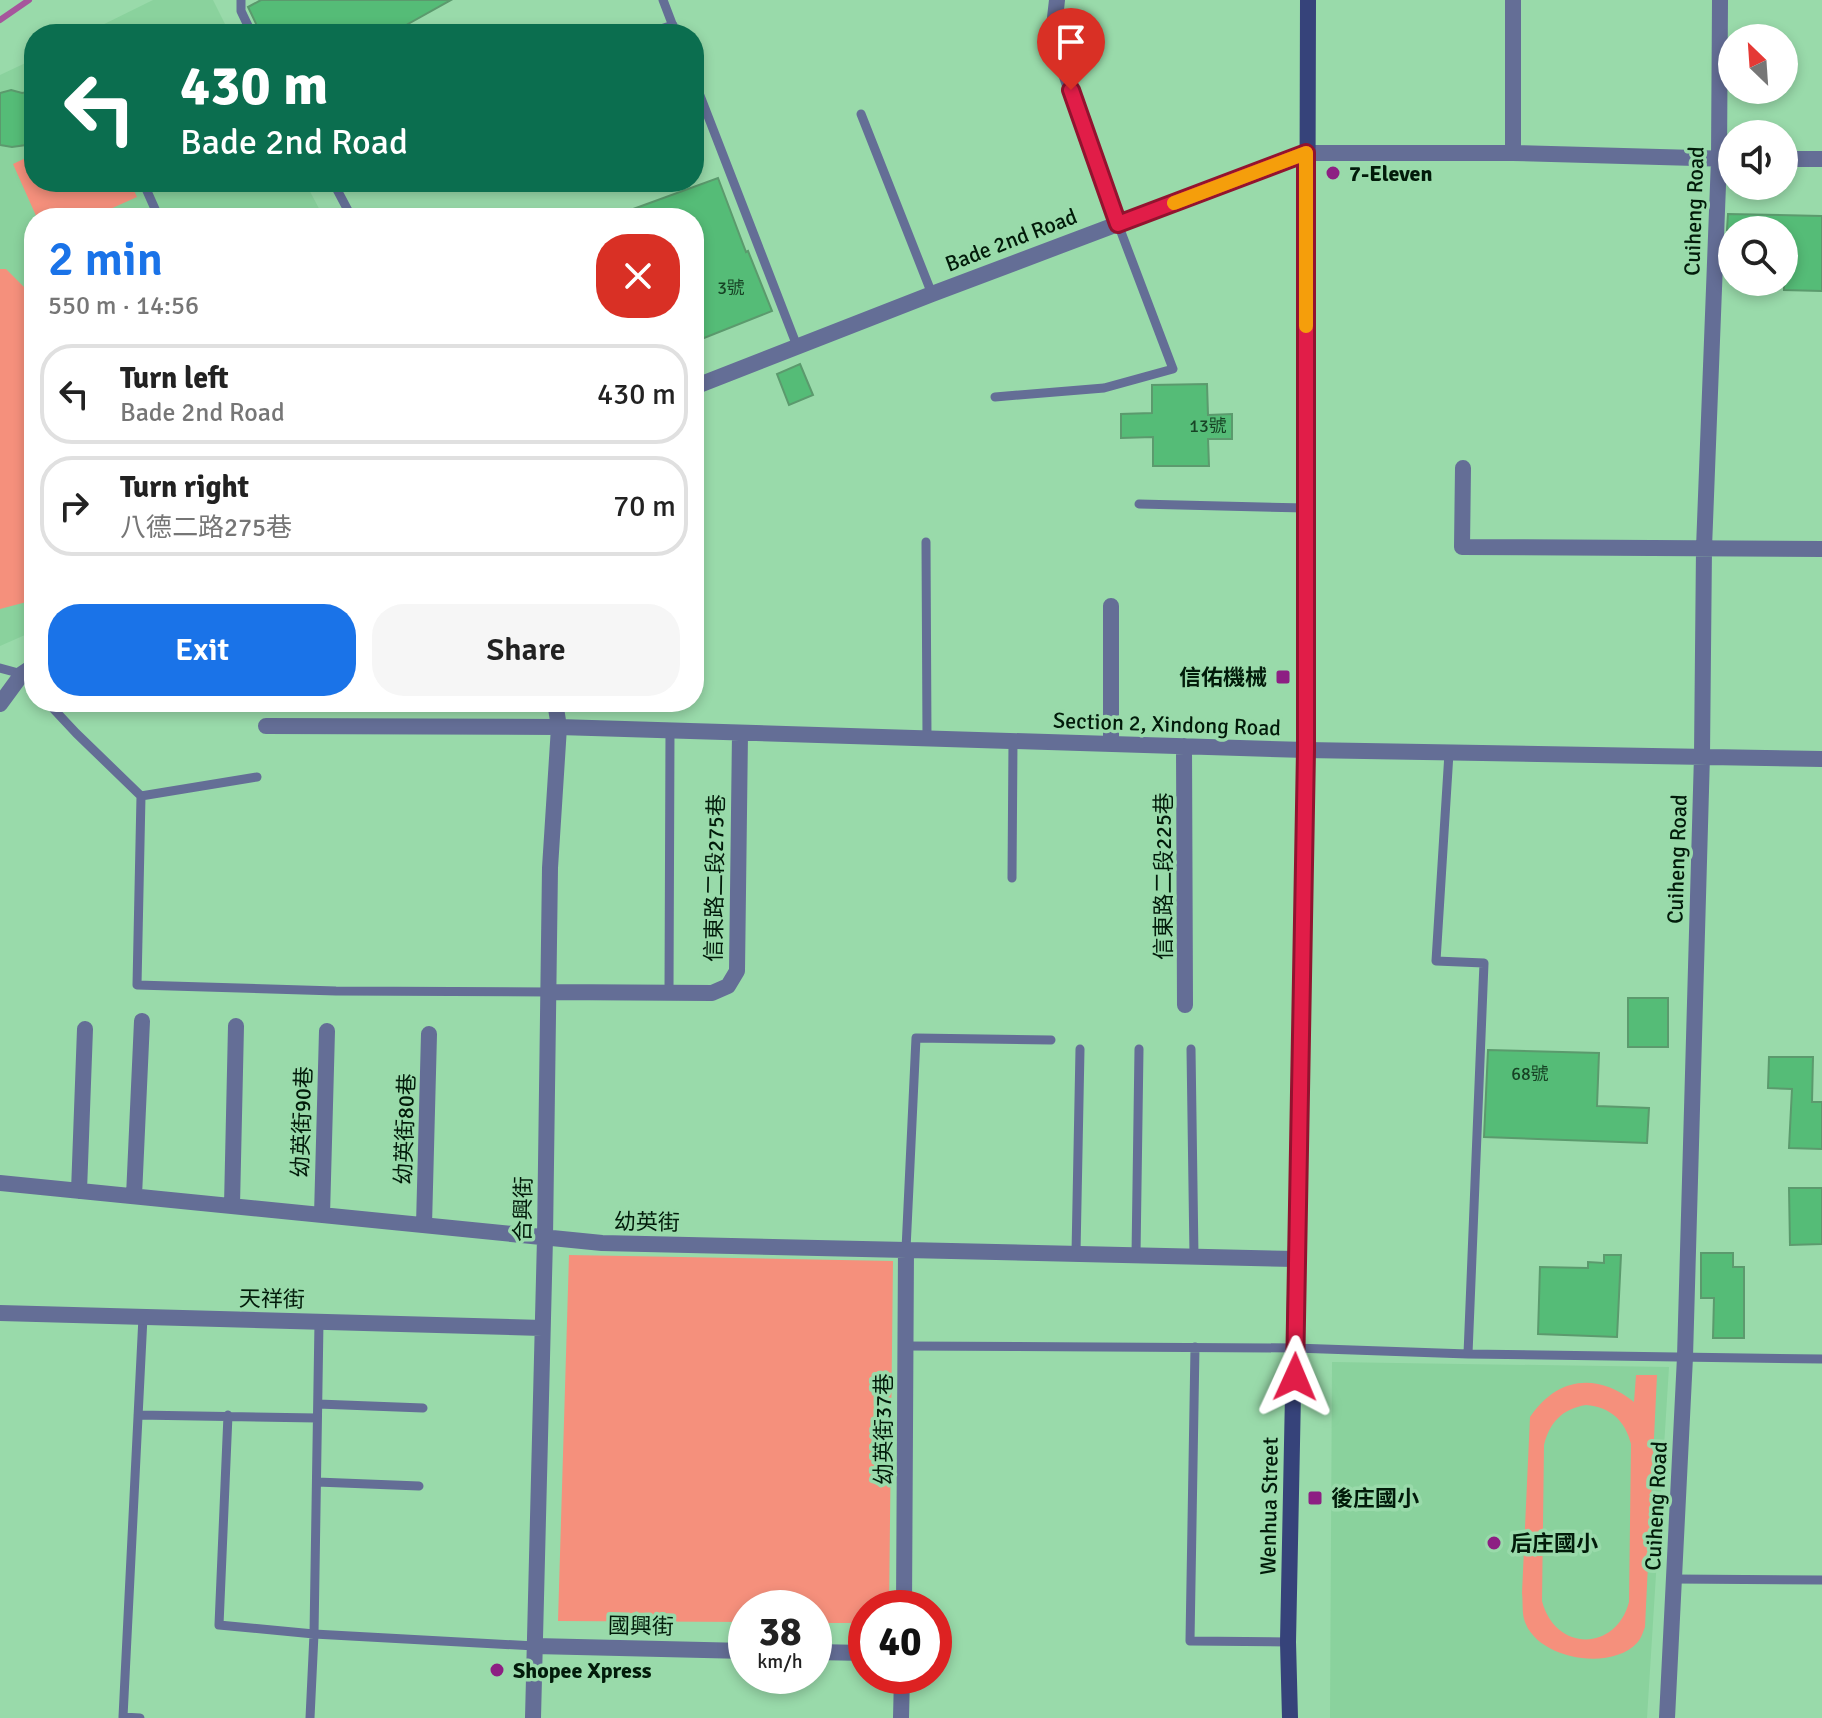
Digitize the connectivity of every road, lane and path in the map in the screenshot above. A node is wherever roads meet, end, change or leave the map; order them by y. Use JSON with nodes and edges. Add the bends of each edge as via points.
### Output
{"nodes":[{"id":1,"x":241,"y":0,"type":"edge"},
{"id":2,"x":663,"y":0,"type":"edge"},
{"id":3,"x":1057,"y":0,"type":"edge"},
{"id":4,"x":1308,"y":0,"type":"edge"},
{"id":5,"x":1513,"y":0,"type":"edge"},
{"id":6,"x":1720,"y":0,"type":"edge"},
{"id":7,"x":247,"y":24,"type":"edge"},
{"id":8,"x":672,"y":24,"type":"edge"},
{"id":9,"x":704,"y":106,"type":"edge"},
{"id":10,"x":861,"y":114,"type":"dead end"},
{"id":11,"x":1724,"y":120,"type":"edge"},
{"id":12,"x":1306,"y":153,"type":"junction"},
{"id":13,"x":1513,"y":153,"type":"junction"},
{"id":14,"x":1718,"y":159,"type":"edge"},
{"id":15,"x":1798,"y":159,"type":"edge"},
{"id":16,"x":1822,"y":159,"type":"edge"},
{"id":17,"x":1723,"y":200,"type":"edge"},
{"id":18,"x":1118,"y":224,"type":"junction"},
{"id":19,"x":932,"y":294,"type":"junction"},
{"id":20,"x":797,"y":346,"type":"junction"},
{"id":21,"x":704,"y":383,"type":"edge"},
{"id":22,"x":995,"y":397,"type":"dead end"},
{"id":23,"x":1463,"y":468,"type":"dead end"},
{"id":24,"x":1139,"y":504,"type":"dead end"},
{"id":25,"x":1306,"y":508,"type":"junction"},
{"id":26,"x":926,"y":542,"type":"dead end"},
{"id":27,"x":1704,"y":548,"type":"junction"},
{"id":28,"x":1822,"y":549,"type":"edge"},
{"id":29,"x":1111,"y":606,"type":"dead end"},
{"id":30,"x":0,"y":668,"type":"edge"},
{"id":31,"x":24,"y":670,"type":"edge"},
{"id":32,"x":24,"y":675,"type":"edge"},
{"id":33,"x":0,"y":704,"type":"edge"},
{"id":34,"x":56,"y":712,"type":"edge"},
{"id":35,"x":557,"y":712,"type":"edge"},
{"id":36,"x":266,"y":726,"type":"dead end"},
{"id":37,"x":559,"y":727,"type":"junction"},
{"id":38,"x":670,"y":731,"type":"junction"},
{"id":39,"x":740,"y":733,"type":"junction"},
{"id":40,"x":927,"y":739,"type":"junction"},
{"id":41,"x":1013,"y":741,"type":"junction"},
{"id":42,"x":1111,"y":744,"type":"junction"},
{"id":43,"x":1184,"y":746,"type":"junction"},
{"id":44,"x":1306,"y":750,"type":"junction"},
{"id":45,"x":1449,"y":753,"type":"junction"},
{"id":46,"x":1702,"y":755,"type":"junction"},
{"id":47,"x":1822,"y":759,"type":"edge"},
{"id":48,"x":257,"y":777,"type":"dead end"},
{"id":49,"x":141,"y":796,"type":"junction"},
{"id":50,"x":1012,"y":878,"type":"dead end"},
{"id":51,"x":549,"y":992,"type":"junction"},
{"id":52,"x":669,"y":993,"type":"junction"},
{"id":53,"x":1185,"y":1005,"type":"dead end"},
{"id":54,"x":142,"y":1021,"type":"dead end"},
{"id":55,"x":236,"y":1026,"type":"dead end"},
{"id":56,"x":85,"y":1029,"type":"dead end"},
{"id":57,"x":327,"y":1031,"type":"dead end"},
{"id":58,"x":429,"y":1034,"type":"dead end"},
{"id":59,"x":1051,"y":1040,"type":"dead end"},
{"id":60,"x":1080,"y":1049,"type":"dead end"},
{"id":61,"x":1139,"y":1049,"type":"dead end"},
{"id":62,"x":1191,"y":1049,"type":"dead end"},
{"id":63,"x":0,"y":1183,"type":"edge"},
{"id":64,"x":79,"y":1191,"type":"junction"},
{"id":65,"x":134,"y":1196,"type":"junction"},
{"id":66,"x":232,"y":1205,"type":"junction"},
{"id":67,"x":322,"y":1215,"type":"junction"},
{"id":68,"x":424,"y":1225,"type":"junction"},
{"id":69,"x":545,"y":1238,"type":"junction"},
{"id":70,"x":906,"y":1249,"type":"junction"},
{"id":71,"x":1076,"y":1253,"type":"junction"},
{"id":72,"x":1136,"y":1255,"type":"junction"},
{"id":73,"x":1194,"y":1256,"type":"junction"},
{"id":74,"x":1295,"y":1259,"type":"junction"},
{"id":75,"x":0,"y":1313,"type":"edge"},
{"id":76,"x":143,"y":1317,"type":"junction"},
{"id":77,"x":319,"y":1322,"type":"junction"},
{"id":78,"x":542,"y":1328,"type":"junction"},
{"id":79,"x":905,"y":1346,"type":"junction"},
{"id":80,"x":1195,"y":1347,"type":"junction"},
{"id":81,"x":1295,"y":1348,"type":"junction"},
{"id":82,"x":1468,"y":1354,"type":"junction"},
{"id":83,"x":1685,"y":1357,"type":"junction"},
{"id":84,"x":1822,"y":1359,"type":"edge"},
{"id":85,"x":318,"y":1404,"type":"junction"},
{"id":86,"x":423,"y":1408,"type":"dead end"},
{"id":87,"x":138,"y":1415,"type":"junction"},
{"id":88,"x":228,"y":1415,"type":"junction"},
{"id":89,"x":317,"y":1418,"type":"junction"},
{"id":90,"x":317,"y":1482,"type":"junction"},
{"id":91,"x":419,"y":1486,"type":"dead end"},
{"id":92,"x":1674,"y":1579,"type":"junction"},
{"id":93,"x":1822,"y":1580,"type":"edge"},
{"id":94,"x":904,"y":1590,"type":"edge"},
{"id":95,"x":314,"y":1634,"type":"junction"},
{"id":96,"x":1288,"y":1642,"type":"junction"},
{"id":97,"x":535,"y":1646,"type":"junction"},
{"id":98,"x":728,"y":1651,"type":"edge"},
{"id":99,"x":902,"y":1694,"type":"edge"},
{"id":100,"x":140,"y":1718,"type":"edge"},
{"id":101,"x":310,"y":1718,"type":"edge"},
{"id":102,"x":533,"y":1718,"type":"edge"},
{"id":103,"x":901,"y":1718,"type":"edge"},
{"id":104,"x":1290,"y":1718,"type":"edge"},
{"id":105,"x":1667,"y":1718,"type":"edge"}],
"edges":[{"from":1,"to":7,"type":"lane"},
{"from":2,"to":8,"type":"lane"},
{"from":3,"to":18,"type":"street","via":[[1053,36]]},
{"from":4,"to":12,"type":"street","name":"Wenhua Street"},
{"from":5,"to":13,"type":"street"},
{"from":6,"to":11,"type":"street","name":"Cuiheng Road"},
{"from":9,"to":20,"type":"lane"},
{"from":10,"to":19,"type":"lane"},
{"from":12,"to":13,"type":"street","name":"Bade 2nd Road"},
{"from":12,"to":18,"type":"street","name":"Bade 2nd Road"},
{"from":12,"to":25,"type":"street","name":"Wenhua Street"},
{"from":13,"to":14,"type":"street","name":"Bade 2nd Road"},
{"from":15,"to":16,"type":"street"},
{"from":17,"to":27,"type":"street","name":"Cuiheng Road"},
{"from":18,"to":19,"type":"street","name":"Bade 2nd Road"},
{"from":18,"to":22,"type":"lane","via":[[1173,369],[1104,388]]},
{"from":19,"to":20,"type":"street","name":"Bade 2nd Road"},
{"from":20,"to":21,"type":"street","name":"Bade 2nd Road"},
{"from":23,"to":27,"type":"street","via":[[1462,547]]},
{"from":24,"to":25,"type":"lane"},
{"from":25,"to":44,"type":"street","name":"Wenhua Street"},
{"from":26,"to":40,"type":"lane"},
{"from":27,"to":28,"type":"street"},
{"from":27,"to":46,"type":"street","name":"Cuiheng Road"},
{"from":29,"to":42,"type":"street"},
{"from":30,"to":31,"type":"lane"},
{"from":32,"to":33,"type":"street"},
{"from":34,"to":49,"type":"lane"},
{"from":35,"to":37,"type":"street","name":"合興街"},
{"from":36,"to":37,"type":"street","name":"Section 2, Xindong Road"},
{"from":37,"to":38,"type":"street","name":"Section 2, Xindong Road"},
{"from":37,"to":51,"type":"street","name":"合興街"},
{"from":38,"to":39,"type":"street","name":"Section 2, Xindong Road"},
{"from":38,"to":52,"type":"lane"},
{"from":39,"to":40,"type":"street","name":"Section 2, Xindong Road"},
{"from":39,"to":52,"type":"street","name":"信東路二段275巷","via":[[737,971],[728,986],[712,993]]},
{"from":40,"to":41,"type":"street","name":"Section 2, Xindong Road"},
{"from":41,"to":42,"type":"street","name":"Section 2, Xindong Road"},
{"from":41,"to":50,"type":"lane"},
{"from":42,"to":43,"type":"street","name":"Section 2, Xindong Road"},
{"from":43,"to":44,"type":"street","name":"Section 2, Xindong Road"},
{"from":43,"to":53,"type":"street","name":"信東路二段225巷"},
{"from":44,"to":45,"type":"street","name":"Section 2, Xindong Road"},
{"from":44,"to":74,"type":"street","name":"Wenhua Street"},
{"from":45,"to":46,"type":"street","name":"Section 2, Xindong Road"},
{"from":45,"to":82,"type":"lane","via":[[1436,961],[1484,963]]},
{"from":46,"to":47,"type":"street","name":"Section 2, Xindong Road"},
{"from":46,"to":83,"type":"street","name":"Cuiheng Road"},
{"from":48,"to":49,"type":"lane"},
{"from":49,"to":51,"type":"lane","via":[[137,985]]},
{"from":51,"to":52,"type":"street","name":"信東路二段275巷"},
{"from":51,"to":69,"type":"street","name":"合興街"},
{"from":54,"to":65,"type":"street"},
{"from":55,"to":66,"type":"street"},
{"from":56,"to":64,"type":"street"},
{"from":57,"to":67,"type":"street","name":"幼英街90巷"},
{"from":58,"to":68,"type":"street","name":"幼英街80巷"},
{"from":59,"to":70,"type":"lane","via":[[916,1038]]},
{"from":60,"to":71,"type":"lane"},
{"from":61,"to":72,"type":"lane"},
{"from":62,"to":73,"type":"lane"},
{"from":63,"to":64,"type":"street","name":"幼英街"},
{"from":64,"to":65,"type":"street","name":"幼英街"},
{"from":65,"to":66,"type":"street","name":"幼英街"},
{"from":66,"to":67,"type":"street","name":"幼英街"},
{"from":67,"to":68,"type":"street","name":"幼英街"},
{"from":68,"to":69,"type":"street","name":"幼英街"},
{"from":69,"to":70,"type":"street","name":"幼英街"},
{"from":69,"to":78,"type":"street","name":"合興街"},
{"from":70,"to":71,"type":"street","name":"幼英街"},
{"from":70,"to":79,"type":"street","name":"幼英街37巷"},
{"from":71,"to":72,"type":"street","name":"幼英街"},
{"from":72,"to":73,"type":"street","name":"幼英街"},
{"from":73,"to":74,"type":"street","name":"幼英街"},
{"from":74,"to":81,"type":"street","name":"Wenhua Street"},
{"from":75,"to":76,"type":"street","name":"天祥街"},
{"from":76,"to":77,"type":"street","name":"天祥街"},
{"from":76,"to":87,"type":"lane"},
{"from":77,"to":78,"type":"street","name":"天祥街"},
{"from":77,"to":85,"type":"lane"},
{"from":78,"to":97,"type":"street","name":"合興街"},
{"from":79,"to":80,"type":"lane"},
{"from":79,"to":94,"type":"street","name":"幼英街37巷"},
{"from":80,"to":81,"type":"lane"},
{"from":80,"to":96,"type":"lane","via":[[1190,1641]]},
{"from":81,"to":82,"type":"lane"},
{"from":81,"to":96,"type":"street","name":"Wenhua Street"},
{"from":82,"to":83,"type":"lane"},
{"from":83,"to":84,"type":"lane"},
{"from":83,"to":92,"type":"street","name":"Cuiheng Road"},
{"from":85,"to":86,"type":"lane"},
{"from":85,"to":89,"type":"lane"},
{"from":87,"to":88,"type":"lane"},
{"from":87,"to":100,"type":"lane","via":[[123,1717]]},
{"from":88,"to":89,"type":"lane"},
{"from":88,"to":95,"type":"lane","via":[[219,1625]]},
{"from":89,"to":90,"type":"lane"},
{"from":90,"to":91,"type":"lane"},
{"from":90,"to":95,"type":"lane"},
{"from":92,"to":93,"type":"lane"},
{"from":92,"to":105,"type":"street","name":"Cuiheng Road"},
{"from":95,"to":97,"type":"lane"},
{"from":95,"to":101,"type":"lane"},
{"from":96,"to":104,"type":"street","name":"Wenhua Street"},
{"from":97,"to":98,"type":"street","name":"國興街"},
{"from":97,"to":102,"type":"street","name":"合興街"},
{"from":99,"to":103,"type":"street"}]}
